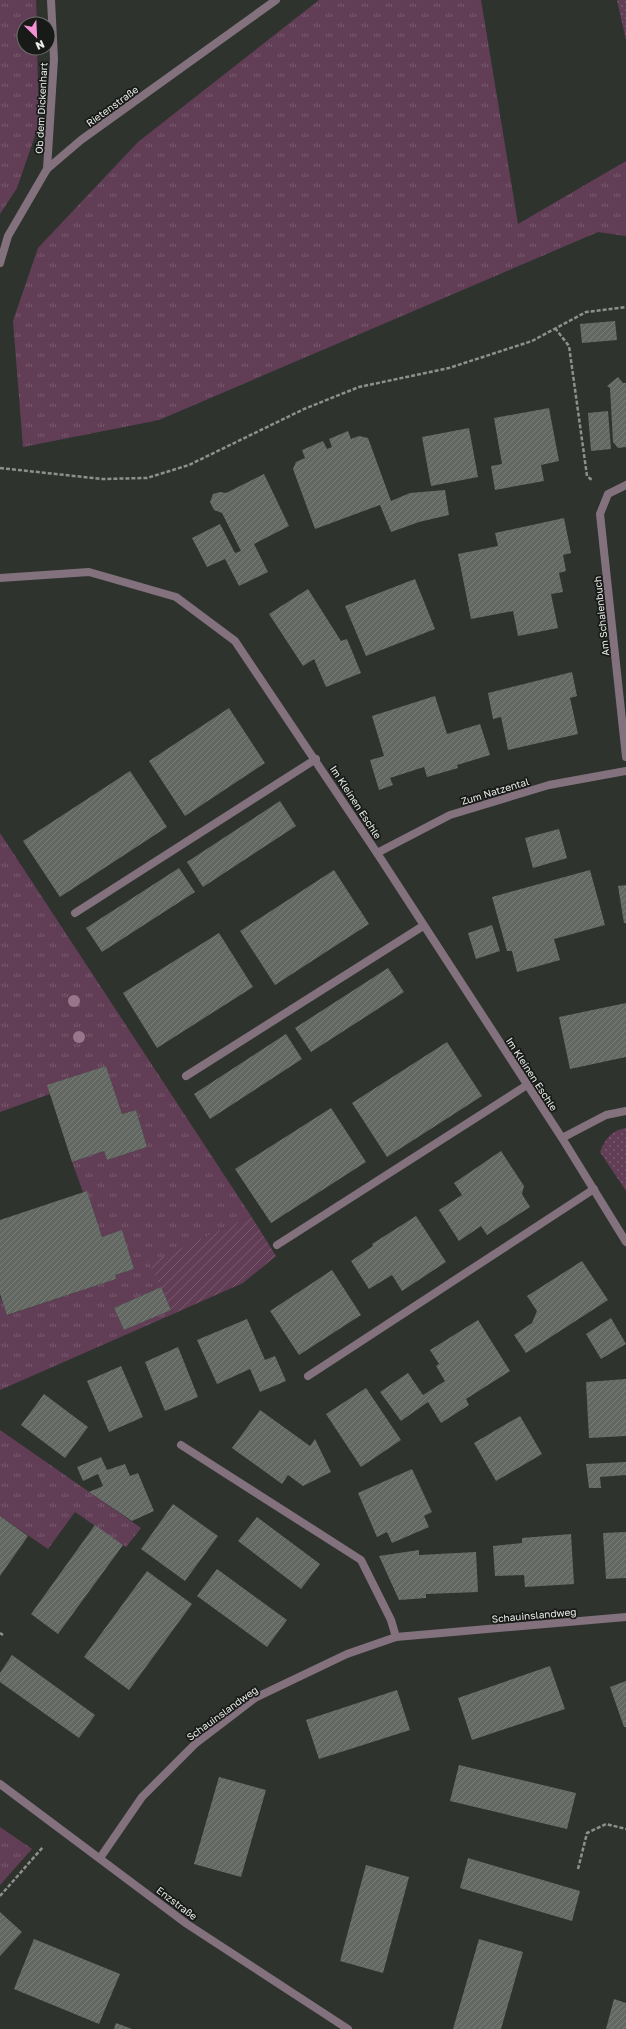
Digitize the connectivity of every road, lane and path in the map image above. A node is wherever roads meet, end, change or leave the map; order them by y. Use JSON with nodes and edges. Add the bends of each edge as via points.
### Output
{"nodes":[{"id":1,"x":51,"y":0,"type":"edge"},
{"id":2,"x":276,"y":0,"type":"edge"},
{"id":3,"x":47,"y":169,"type":"junction"},
{"id":4,"x":0,"y":263,"type":"edge"},
{"id":5,"x":626,"y":307,"type":"edge"},
{"id":6,"x":555,"y":328,"type":"junction"},
{"id":7,"x":0,"y":468,"type":"edge"},
{"id":8,"x":626,"y":485,"type":"edge"},
{"id":9,"x":608,"y":494,"type":"junction"},
{"id":10,"x":0,"y":578,"type":"edge"},
{"id":11,"x":626,"y":757,"type":"edge"},
{"id":12,"x":316,"y":759,"type":"junction"},
{"id":13,"x":626,"y":771,"type":"edge"},
{"id":14,"x":377,"y":853,"type":"junction"},
{"id":15,"x":75,"y":913,"type":"dead end"},
{"id":16,"x":423,"y":926,"type":"junction"},
{"id":17,"x":186,"y":1076,"type":"dead end"},
{"id":18,"x":527,"y":1085,"type":"junction"},
{"id":19,"x":626,"y":1111,"type":"edge"},
{"id":20,"x":562,"y":1138,"type":"junction"},
{"id":21,"x":594,"y":1189,"type":"junction"},
{"id":22,"x":626,"y":1242,"type":"edge"},
{"id":23,"x":277,"y":1245,"type":"dead end"},
{"id":24,"x":308,"y":1376,"type":"dead end"},
{"id":25,"x":182,"y":1445,"type":"dead end"},
{"id":26,"x":626,"y":1617,"type":"edge"},
{"id":27,"x":396,"y":1636,"type":"junction"},
{"id":28,"x":0,"y":1784,"type":"edge"},
{"id":29,"x":626,"y":1829,"type":"edge"},
{"id":30,"x":43,"y":1847,"type":"dead end"},
{"id":31,"x":100,"y":1858,"type":"junction"},
{"id":32,"x":578,"y":1869,"type":"dead end"},
{"id":33,"x":0,"y":1896,"type":"edge"},
{"id":34,"x":348,"y":2029,"type":"edge"}],
"edges":[{"from":1,"to":3,"type":"street","name":"Ob dem Dickenhart","via":[[54,59]]},
{"from":2,"to":3,"type":"street","name":"Rietenstraße","via":[[81,140]]},
{"from":3,"to":4,"type":"street","name":"Rietenstraße","via":[[8,236]]},
{"from":5,"to":6,"type":"path","via":[[586,312]]},
{"from":6,"to":7,"type":"path","via":[[532,341],[449,368],[359,387],[304,409],[189,465],[147,478],[102,479]]},
{"from":6,"to":9,"type":"path","via":[[569,346],[587,476]]},
{"from":8,"to":9,"type":"street"},
{"from":9,"to":11,"type":"street","name":"Am Schaienbuch","via":[[600,514]]},
{"from":10,"to":12,"type":"street","name":"Im Kleinen Eschle","via":[[89,572],[176,596],[235,641]]},
{"from":12,"to":14,"type":"street","name":"Im Kleinen Eschle"},
{"from":12,"to":15,"type":"street"},
{"from":13,"to":14,"type":"street","name":"Zum Natzental","via":[[550,785],[450,815]]},
{"from":14,"to":16,"type":"street","name":"Im Kleinen Eschle"},
{"from":16,"to":17,"type":"street"},
{"from":16,"to":18,"type":"street","name":"Im Kleinen Eschle"},
{"from":18,"to":20,"type":"street","name":"Im Kleinen Eschle"},
{"from":18,"to":23,"type":"street"},
{"from":19,"to":20,"type":"street","via":[[606,1115]]},
{"from":20,"to":21,"type":"street","name":"Im Kleinen Eschle"},
{"from":21,"to":22,"type":"street","name":"Im Kleinen Eschle"},
{"from":21,"to":24,"type":"street"},
{"from":25,"to":27,"type":"street","via":[[361,1560],[391,1620]]},
{"from":26,"to":27,"type":"street","name":"Schauinslandweg"},
{"from":27,"to":31,"type":"street","name":"Schauinslandweg","via":[[347,1654],[255,1698],[196,1743],[142,1797]]},
{"from":28,"to":31,"type":"street","name":"Enzstraße"},
{"from":29,"to":32,"type":"path","via":[[606,1824],[587,1833]]},
{"from":30,"to":33,"type":"path"},
{"from":31,"to":34,"type":"street","name":"Enzstraße","via":[[187,1924]]}]}
